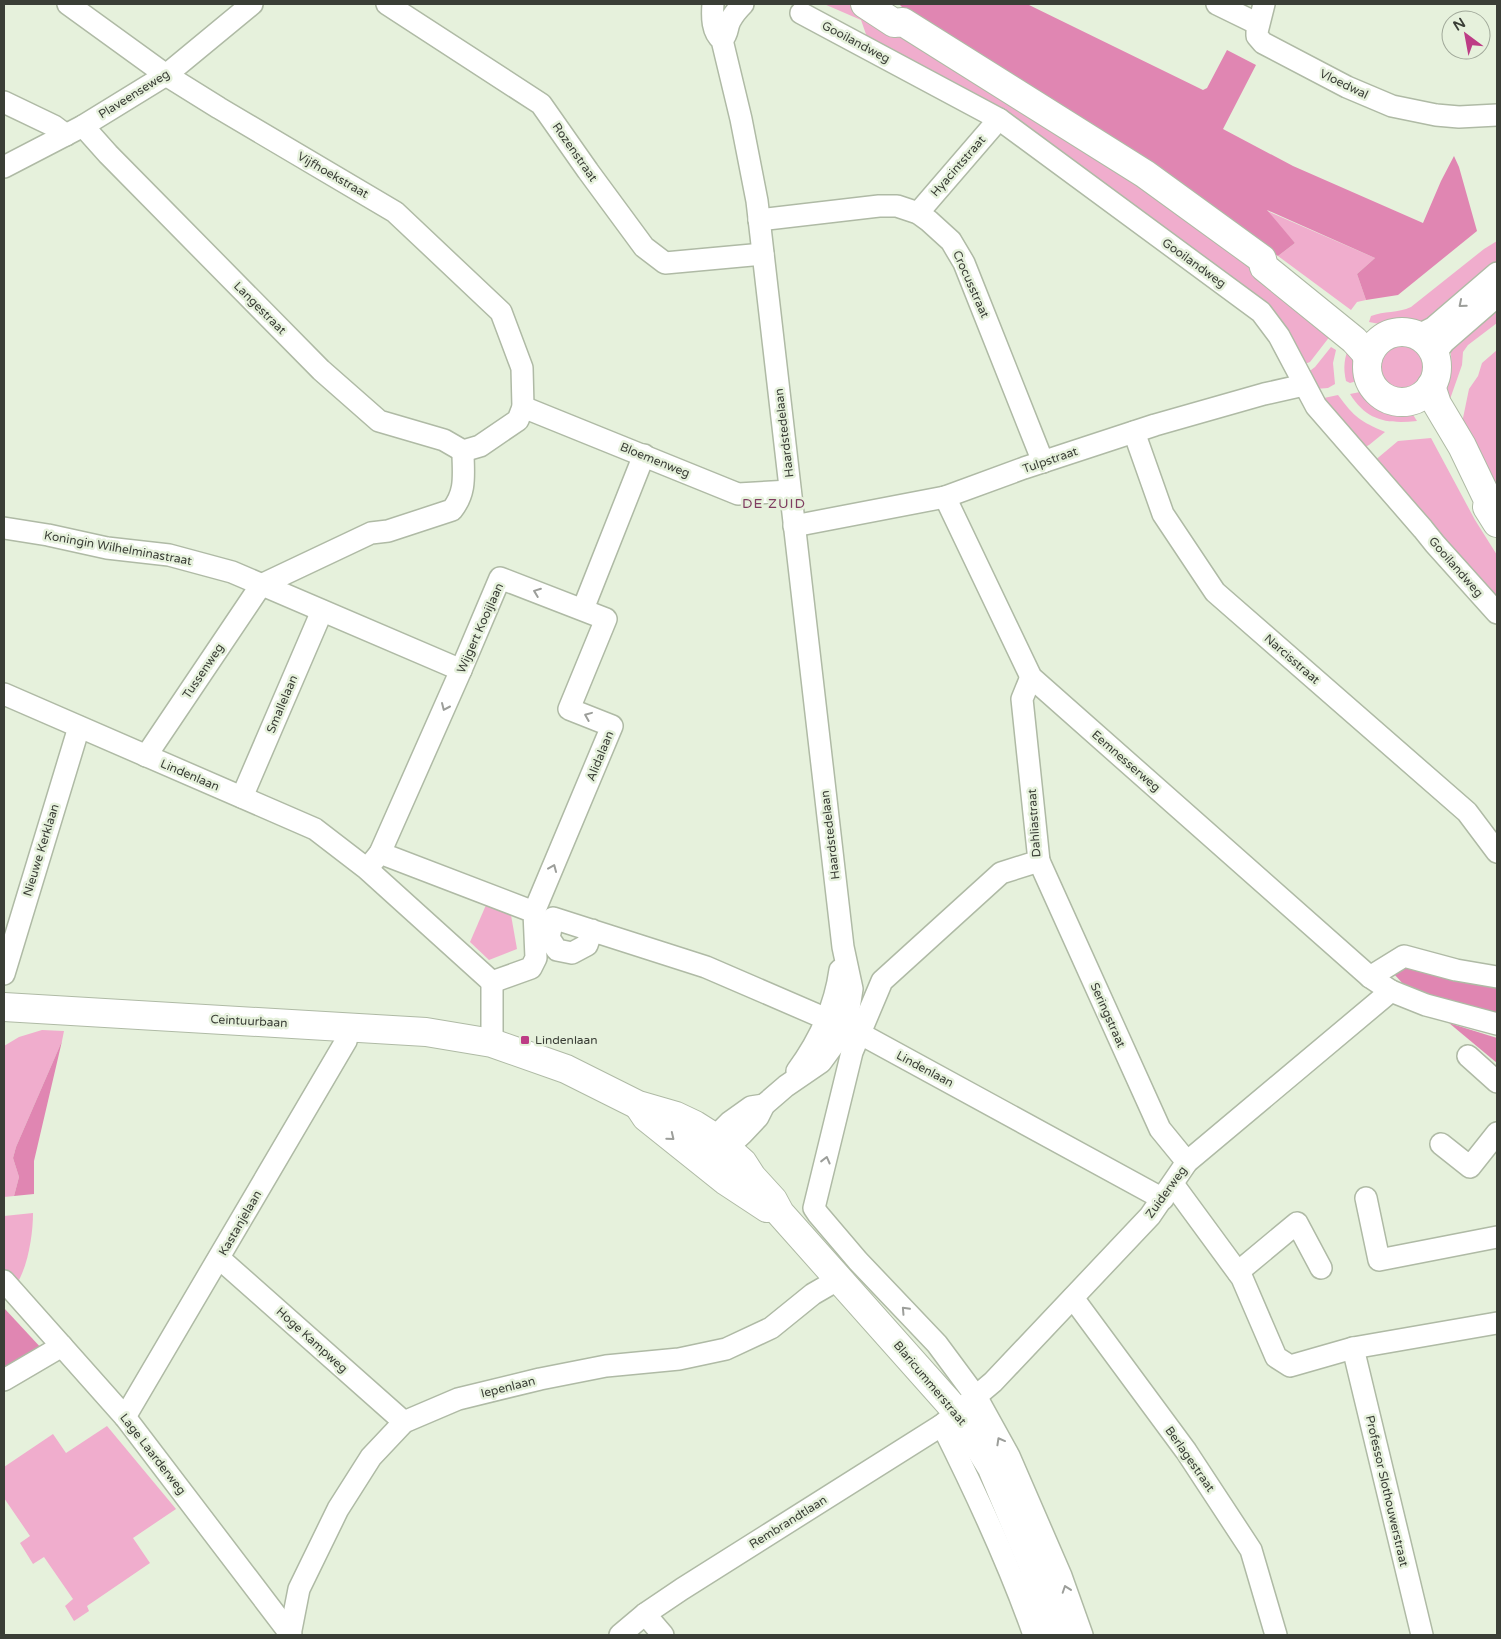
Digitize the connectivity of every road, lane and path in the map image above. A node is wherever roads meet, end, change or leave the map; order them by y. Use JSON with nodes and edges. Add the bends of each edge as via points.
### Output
{"nodes":[{"id":1,"x":68,"y":4,"type":"edge"},
{"id":2,"x":252,"y":4,"type":"edge"},
{"id":3,"x":387,"y":4,"type":"edge"},
{"id":4,"x":713,"y":4,"type":"edge"},
{"id":5,"x":743,"y":4,"type":"edge"},
{"id":6,"x":865,"y":4,"type":"edge"},
{"id":7,"x":1217,"y":4,"type":"edge"},
{"id":8,"x":1264,"y":4,"type":"edge"},
{"id":9,"x":801,"y":13,"type":"dead end"},
{"id":10,"x":896,"y":13,"type":"edge"},
{"id":11,"x":1258,"y":24,"type":"junction"},
{"id":12,"x":722,"y":40,"type":"junction"},
{"id":13,"x":166,"y":75,"type":"junction"},
{"id":14,"x":4,"y":102,"type":"edge"},
{"id":15,"x":1497,"y":115,"type":"edge"},
{"id":16,"x":1000,"y":119,"type":"junction"},
{"id":17,"x":74,"y":130,"type":"junction"},
{"id":18,"x":4,"y":167,"type":"edge"},
{"id":19,"x":918,"y":213,"type":"junction"},
{"id":20,"x":759,"y":220,"type":"junction"},
{"id":21,"x":763,"y":254,"type":"junction"},
{"id":22,"x":1262,"y":259,"type":"junction"},
{"id":23,"x":1497,"y":274,"type":"edge"},
{"id":24,"x":1497,"y":296,"type":"edge"},
{"id":25,"x":1385,"y":336,"type":"junction"},
{"id":26,"x":1417,"y":336,"type":"junction"},
{"id":27,"x":1368,"y":358,"type":"junction"},
{"id":28,"x":1435,"y":358,"type":"junction"},
{"id":29,"x":1304,"y":385,"type":"junction"},
{"id":30,"x":1431,"y":386,"type":"junction"},
{"id":31,"x":1408,"y":402,"type":"junction"},
{"id":32,"x":523,"y":407,"type":"junction"},
{"id":33,"x":1134,"y":432,"type":"junction"},
{"id":34,"x":463,"y":451,"type":"junction"},
{"id":35,"x":644,"y":455,"type":"junction"},
{"id":36,"x":1043,"y":462,"type":"junction"},
{"id":37,"x":790,"y":491,"type":"junction"},
{"id":38,"x":945,"y":497,"type":"junction"},
{"id":39,"x":1492,"y":515,"type":"edge"},
{"id":40,"x":794,"y":526,"type":"junction"},
{"id":41,"x":4,"y":528,"type":"edge"},
{"id":42,"x":296,"y":568,"type":"junction"},
{"id":43,"x":260,"y":585,"type":"junction"},
{"id":44,"x":295,"y":600,"type":"junction"},
{"id":45,"x":583,"y":609,"type":"junction"},
{"id":46,"x":322,"y":611,"type":"junction"},
{"id":47,"x":1497,"y":614,"type":"edge"},
{"id":48,"x":461,"y":670,"type":"junction"},
{"id":49,"x":1031,"y":676,"type":"junction"},
{"id":50,"x":4,"y":694,"type":"edge"},
{"id":51,"x":78,"y":727,"type":"junction"},
{"id":52,"x":146,"y":756,"type":"junction"},
{"id":53,"x":242,"y":797,"type":"junction"},
{"id":54,"x":1497,"y":852,"type":"edge"},
{"id":55,"x":374,"y":861,"type":"junction"},
{"id":56,"x":1039,"y":861,"type":"junction"},
{"id":57,"x":534,"y":912,"type":"junction"},
{"id":58,"x":592,"y":930,"type":"dead end"},
{"id":59,"x":4,"y":974,"type":"edge"},
{"id":60,"x":1370,"y":977,"type":"junction"},
{"id":61,"x":1497,"y":977,"type":"edge"},
{"id":62,"x":882,"y":981,"type":"joint"},
{"id":63,"x":492,"y":982,"type":"junction"},
{"id":64,"x":1391,"y":991,"type":"junction"},
{"id":65,"x":4,"y":1007,"type":"edge"},
{"id":66,"x":1497,"y":1024,"type":"edge"},
{"id":67,"x":350,"y":1027,"type":"junction"},
{"id":68,"x":844,"y":1027,"type":"junction"},
{"id":69,"x":492,"y":1043,"type":"junction"},
{"id":70,"x":1468,"y":1056,"type":"dead end"},
{"id":71,"x":1497,"y":1082,"type":"edge"},
{"id":72,"x":1497,"y":1134,"type":"edge"},
{"id":73,"x":1441,"y":1144,"type":"dead end"},
{"id":74,"x":711,"y":1152,"type":"junction"},
{"id":75,"x":1187,"y":1162,"type":"junction"},
{"id":76,"x":1168,"y":1191,"type":"junction"},
{"id":77,"x":1366,"y":1198,"type":"dead end"},
{"id":78,"x":814,"y":1208,"type":"joint"},
{"id":79,"x":1497,"y":1237,"type":"edge"},
{"id":80,"x":220,"y":1258,"type":"junction"},
{"id":81,"x":1321,"y":1268,"type":"dead end"},
{"id":82,"x":1238,"y":1272,"type":"junction"},
{"id":83,"x":839,"y":1279,"type":"junction"},
{"id":84,"x":4,"y":1281,"type":"edge"},
{"id":85,"x":1073,"y":1298,"type":"junction"},
{"id":86,"x":1497,"y":1323,"type":"edge"},
{"id":87,"x":62,"y":1346,"type":"junction"},
{"id":88,"x":1353,"y":1348,"type":"junction"},
{"id":89,"x":4,"y":1380,"type":"edge"},
{"id":90,"x":959,"y":1412,"type":"junction"},
{"id":91,"x":125,"y":1417,"type":"junction"},
{"id":92,"x":404,"y":1422,"type":"junction"},
{"id":93,"x":645,"y":1614,"type":"junction"},
{"id":94,"x":290,"y":1635,"type":"edge"},
{"id":95,"x":620,"y":1635,"type":"edge"},
{"id":96,"x":663,"y":1635,"type":"edge"},
{"id":97,"x":1034,"y":1635,"type":"edge"},
{"id":98,"x":1058,"y":1635,"type":"edge"},
{"id":99,"x":1082,"y":1635,"type":"edge"},
{"id":100,"x":1276,"y":1635,"type":"edge"},
{"id":101,"x":1422,"y":1635,"type":"edge"}],
"edges":[{"from":1,"to":13,"type":"street","name":"Vijfhoekstraat"},
{"from":2,"to":13,"type":"street","name":"Plaveenseweg"},
{"from":3,"to":21,"type":"street","name":"Rozenstraat","via":[[541,104],[644,247],[665,263]]},
{"from":4,"to":12,"type":"street","name":"Haardstedelaan","via":[[712,19],[716,35]]},
{"from":5,"to":12,"type":"street","via":[[732,16]]},
{"from":6,"to":10,"type":"main road","via":[[894,23]]},
{"from":7,"to":11,"type":"street"},
{"from":8,"to":11,"type":"street"},
{"from":9,"to":16,"type":"street","name":"Gooilandweg"},
{"from":10,"to":22,"type":"main road","via":[[1145,174]]},
{"from":11,"to":15,"type":"street","name":"Vloedwal","via":[[1257,36],[1269,47],[1392,106],[1436,115]]},
{"from":12,"to":20,"type":"street","name":"Haardstedelaan"},
{"from":13,"to":17,"type":"street","name":"Plaveenseweg"},
{"from":13,"to":32,"type":"street","name":"Vijfhoekstraat","via":[[395,212],[500,312],[522,368]]},
{"from":14,"to":17,"type":"street","name":"Langestraat","via":[[54,126]]},
{"from":16,"to":19,"type":"street","name":"Hyacintstraat"},
{"from":16,"to":29,"type":"street","name":"Gooilandweg","via":[[1261,312],[1279,336]]},
{"from":17,"to":18,"type":"street","name":"Plaveenseweg"},
{"from":17,"to":34,"type":"street","name":"Langestraat","via":[[108,154],[321,370],[379,421],[444,440]]},
{"from":19,"to":20,"type":"street","name":"Crocusstraat","via":[[888,205]]},
{"from":19,"to":36,"type":"street","name":"Crocusstraat","via":[[944,235],[960,256]]},
{"from":20,"to":21,"type":"street","name":"Haardstedelaan"},
{"from":21,"to":37,"type":"street","name":"Haardstedelaan"},
{"from":22,"to":25,"type":"main road","via":[[1271,258],[1365,328]]},
{"from":22,"to":27,"type":"main road","via":[[1264,267],[1354,340]]},
{"from":23,"to":26,"type":"street","one_way":true,"via":[[1433,328]]},
{"from":24,"to":28,"type":"street","via":[[1444,342]]},
{"from":25,"to":26,"type":"main road","via":[[1404,332]]},
{"from":25,"to":27,"type":"main road","via":[[1374,345]]},
{"from":26,"to":28,"type":"main road","via":[[1429,345]]},
{"from":27,"to":31,"type":"main road","via":[[1368,378],[1375,390],[1386,399]]},
{"from":28,"to":30,"type":"main road","via":[[1436,370]]},
{"from":29,"to":33,"type":"street","name":"Tulpstraat"},
{"from":29,"to":47,"type":"street","name":"Gooilandweg","via":[[1318,409]]},
{"from":30,"to":31,"type":"main road"},
{"from":30,"to":39,"type":"main road","via":[[1437,404],[1458,438],[1488,500]]},
{"from":31,"to":39,"type":"main road","via":[[1422,412],[1479,506]]},
{"from":32,"to":34,"type":"street","via":[[518,420],[480,446]]},
{"from":32,"to":35,"type":"street","name":"Bloemenweg"},
{"from":33,"to":36,"type":"street","name":"Tulpstraat"},
{"from":33,"to":54,"type":"street","name":"Narcisstraat","via":[[1163,514],[1215,592],[1467,812]]},
{"from":34,"to":42,"type":"street","via":[[463,488],[452,510],[388,531],[371,533]]},
{"from":35,"to":37,"type":"street","name":"Bloemenweg","via":[[738,494]]},
{"from":35,"to":45,"type":"street"},
{"from":36,"to":38,"type":"street","name":"Tulpstraat"},
{"from":37,"to":40,"type":"street","name":"Haardstedelaan"},
{"from":38,"to":40,"type":"street","name":"Tulpstraat"},
{"from":38,"to":49,"type":"street","name":"Eemnesserweg"},
{"from":40,"to":68,"type":"street","name":"Haardstedelaan","via":[[843,947],[852,989]]},
{"from":41,"to":43,"type":"street","name":"Koningin Wilhelminastraat","via":[[107,548],[168,555],[232,572]]},
{"from":42,"to":43,"type":"street"},
{"from":42,"to":44,"type":"street","via":[[292,579]]},
{"from":43,"to":44,"type":"street"},
{"from":43,"to":52,"type":"street","name":"Tussenweg"},
{"from":44,"to":46,"type":"street"},
{"from":45,"to":48,"type":"street","name":"Wijgert Kooijlaan","one_way":true,"via":[[500,578]]},
{"from":57,"to":45,"type":"street","name":"Alidalaan","one_way":true,"via":[[612,726],[569,708],[606,619]]},
{"from":46,"to":48,"type":"street"},
{"from":46,"to":53,"type":"street","name":"Smallelaan"},
{"from":48,"to":55,"type":"street","name":"Wijgert Kooijlaan","one_way":true},
{"from":49,"to":56,"type":"street","name":"Dahliastraat","via":[[1022,699]]},
{"from":49,"to":60,"type":"street","name":"Eemnesserweg"},
{"from":50,"to":51,"type":"street","name":"Lindenlaan"},
{"from":51,"to":52,"type":"street","name":"Lindenlaan"},
{"from":51,"to":59,"type":"street","name":"Nieuwe Kerklaan"},
{"from":52,"to":53,"type":"street","name":"Lindenlaan"},
{"from":53,"to":55,"type":"street","name":"Lindenlaan","via":[[315,829]]},
{"from":55,"to":57,"type":"street","name":"Lindenlaan"},
{"from":55,"to":63,"type":"street","name":"Lindenlaan"},
{"from":56,"to":62,"type":"street","name":"Dahliastraat","via":[[1001,873]]},
{"from":56,"to":75,"type":"street","name":"Seringstraat","via":[[1160,1129]]},
{"from":57,"to":63,"type":"street","via":[[536,958],[531,968]]},
{"from":58,"to":68,"type":"street","name":"Lindenlaan","via":[[706,968]]},
{"from":60,"to":61,"type":"street","via":[[1404,956]]},
{"from":60,"to":64,"type":"street","name":"Eemnesserweg"},
{"from":62,"to":68,"type":"street","name":"Haardstedelaan"},
{"from":63,"to":69,"type":"street"},
{"from":64,"to":66,"type":"street","name":"Eemnesserweg","via":[[1426,1005]]},
{"from":64,"to":75,"type":"street","name":"Zuiderweg"},
{"from":65,"to":67,"type":"main road","name":"Ceintuurbaan"},
{"from":67,"to":69,"type":"main road","name":"Ceintuurbaan","via":[[426,1032]]},
{"from":67,"to":80,"type":"street","name":"Kastanjelaan","via":[[346,1041]]},
{"from":68,"to":74,"type":"street","name":"Haardstedelaan","via":[[821,1062],[764,1105],[751,1107]]},
{"from":68,"to":76,"type":"street","name":"Lindenlaan"},
{"from":78,"to":68,"type":"street","name":"Haardstedelaan","one_way":true,"via":[[852,1052]]},
{"from":69,"to":74,"type":"main road","name":"Blaricummerstraat","via":[[566,1069],[638,1105],[646,1117]]},
{"from":70,"to":71,"type":"street"},
{"from":72,"to":73,"type":"street","via":[[1470,1167]]},
{"from":74,"to":83,"type":"main road","name":"Blaricummerstraat","via":[[726,1181],[780,1213]]},
{"from":75,"to":76,"type":"street","name":"Zuiderweg"},
{"from":76,"to":82,"type":"street"},
{"from":76,"to":85,"type":"street","name":"Zuiderweg","via":[[1150,1216]]},
{"from":77,"to":79,"type":"street","via":[[1379,1260]]},
{"from":90,"to":78,"type":"street","name":"Blaricummerstraat","one_way":true,"via":[[937,1344],[858,1261]]},
{"from":80,"to":91,"type":"street","name":"Kastanjelaan"},
{"from":80,"to":92,"type":"street","name":"Hoge Kampweg"},
{"from":81,"to":82,"type":"street","via":[[1297,1223]]},
{"from":82,"to":88,"type":"street","via":[[1276,1357],[1290,1366]]},
{"from":83,"to":90,"type":"main road","name":"Blaricummerstraat"},
{"from":83,"to":92,"type":"street","name":"Iepenlaan","via":[[813,1294],[771,1328],[726,1349],[679,1359],[606,1366],[540,1378],[458,1399]]},
{"from":84,"to":87,"type":"street","name":"Lage Laarderweg"},
{"from":85,"to":90,"type":"street","name":"Zuiderweg"},
{"from":85,"to":100,"type":"street","name":"Berlagestraat","via":[[1186,1451],[1251,1550]]},
{"from":86,"to":88,"type":"street"},
{"from":87,"to":89,"type":"street"},
{"from":87,"to":91,"type":"street","name":"Lage Laarderweg"},
{"from":88,"to":101,"type":"street","name":"Professor Slothouwerstraat"},
{"from":90,"to":93,"type":"street","name":"Rembrandtlaan"},
{"from":90,"to":97,"type":"street","name":"Blaricummerstraat","via":[[975,1495]]},
{"from":90,"to":98,"type":"main road","name":"Blaricummerstraat","via":[[992,1468]]},
{"from":99,"to":90,"type":"street","name":"Blaricummerstraat","one_way":true,"via":[[1061,1576],[1009,1456]]},
{"from":91,"to":94,"type":"street","name":"Lage Laarderweg"},
{"from":92,"to":94,"type":"street","name":"Iepenlaan","via":[[371,1457],[338,1509],[299,1589]]},
{"from":93,"to":95,"type":"street","name":"Rembrandtlaan"},
{"from":93,"to":96,"type":"street"}]}
